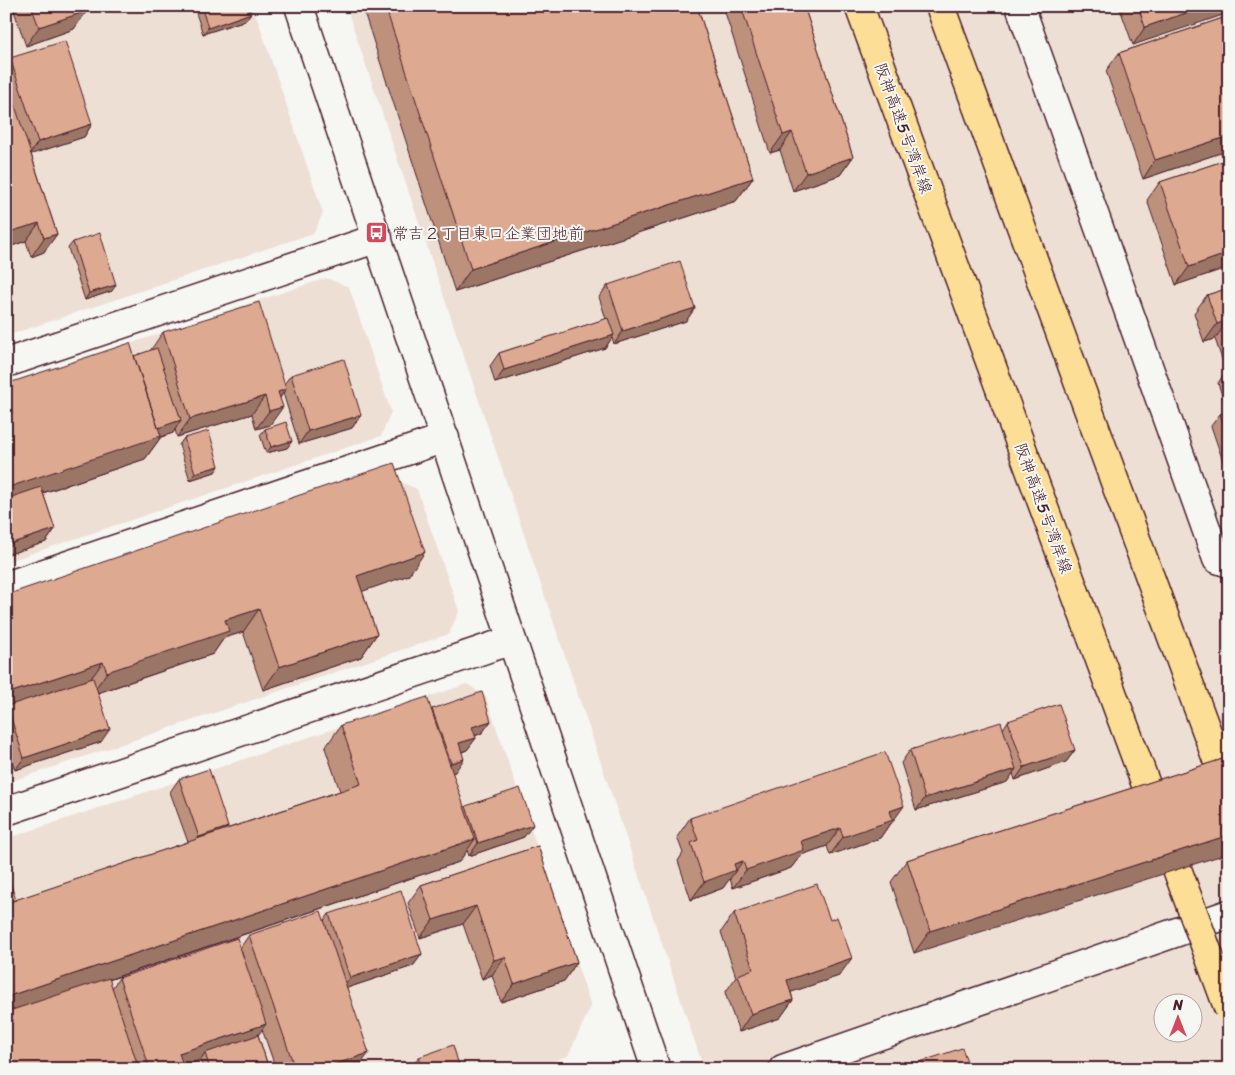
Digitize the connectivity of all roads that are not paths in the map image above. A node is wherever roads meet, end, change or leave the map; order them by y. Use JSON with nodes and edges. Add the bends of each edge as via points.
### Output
{"nodes":[{"id":1,"x":299,"y":6,"type":"edge"},
{"id":2,"x":860,"y":6,"type":"edge"},
{"id":3,"x":940,"y":6,"type":"edge"},
{"id":4,"x":1020,"y":6,"type":"edge"},
{"id":5,"x":378,"y":238,"type":"junction"},
{"id":6,"x":6,"y":363,"type":"edge"},
{"id":7,"x":445,"y":438,"type":"junction"},
{"id":8,"x":1229,"y":563,"type":"edge"},
{"id":9,"x":6,"y":586,"type":"edge"},
{"id":10,"x":512,"y":640,"type":"junction"},
{"id":11,"x":1229,"y":792,"type":"edge"},
{"id":12,"x":6,"y":811,"type":"edge"},
{"id":13,"x":1229,"y":914,"type":"edge"},
{"id":14,"x":1229,"y":1010,"type":"edge"},
{"id":15,"x":656,"y":1069,"type":"edge"},
{"id":16,"x":783,"y":1069,"type":"edge"}],
"edges":[{"from":1,"to":5,"type":"street"},
{"from":2,"to":14,"type":"highway","name":"阪神高速5号湾岸線","bridge":true},
{"from":3,"to":11,"type":"highway"},
{"from":4,"to":8,"type":"street","via":[[1217,559]]},
{"from":5,"to":6,"type":"street"},
{"from":5,"to":7,"type":"street"},
{"from":7,"to":9,"type":"street"},
{"from":7,"to":10,"type":"street"},
{"from":10,"to":12,"type":"street"},
{"from":10,"to":15,"type":"street"},
{"from":13,"to":16,"type":"street"}]}
